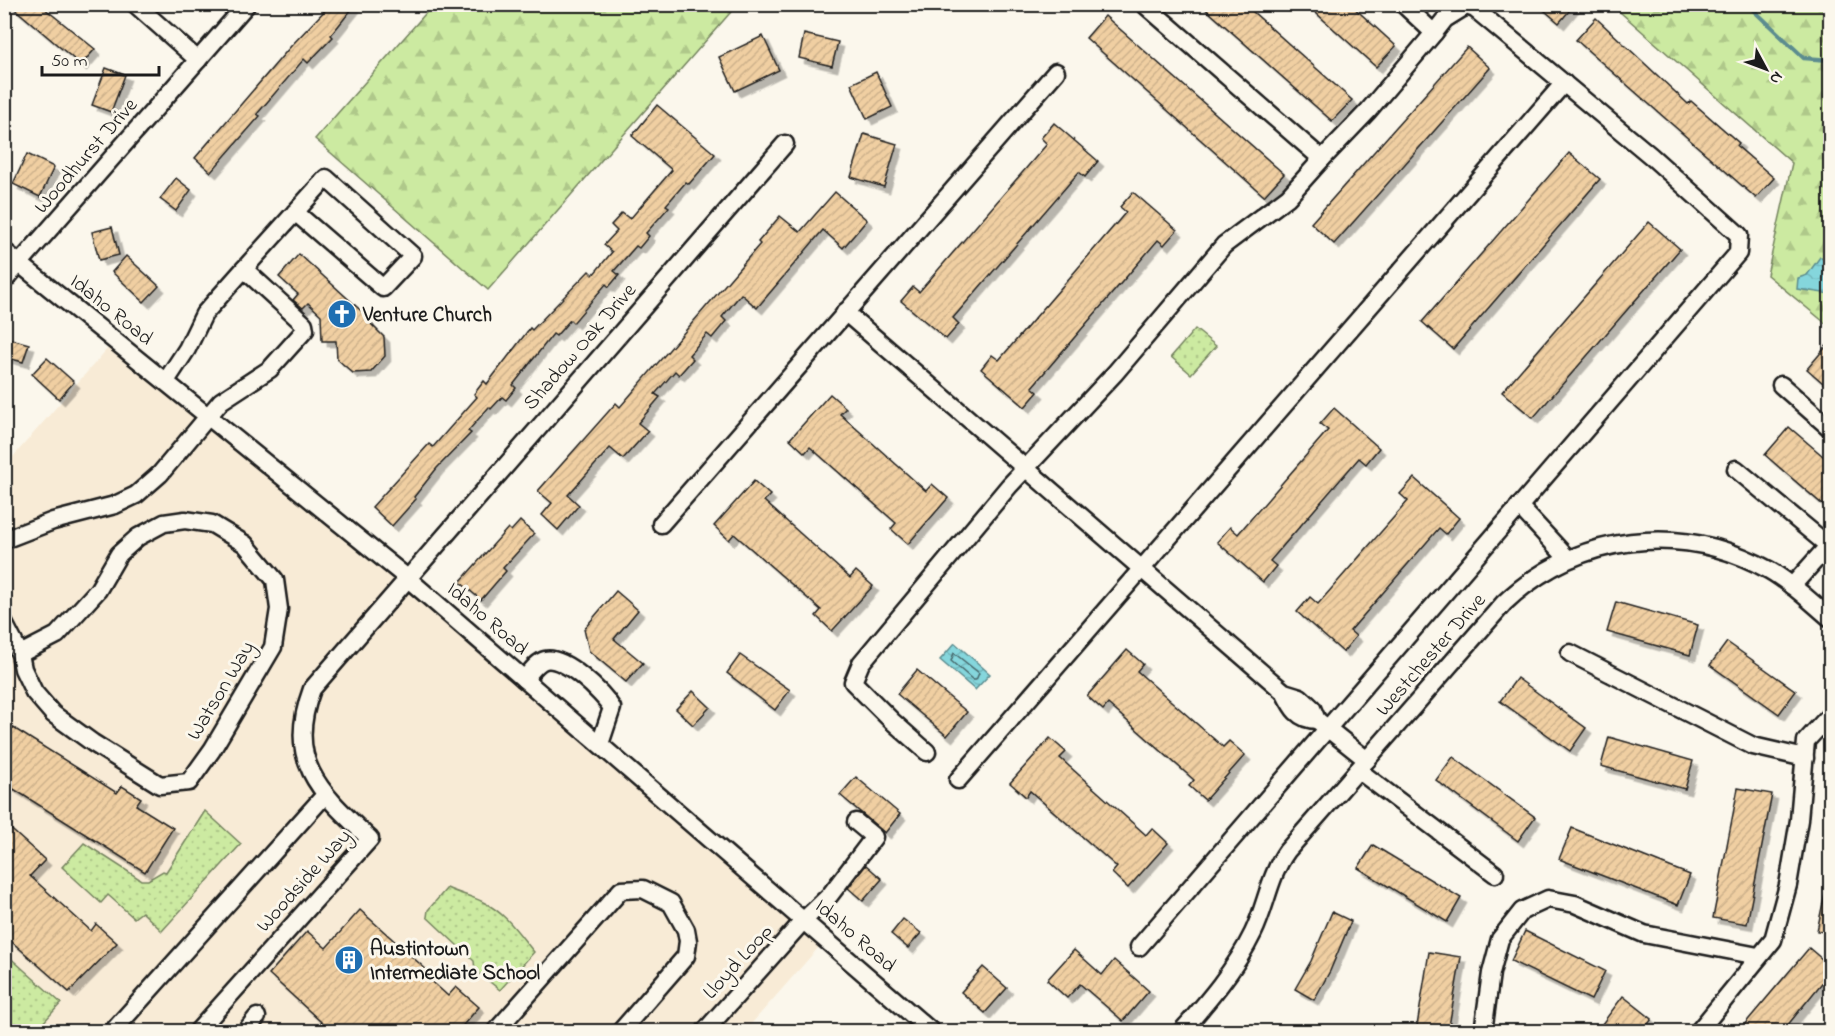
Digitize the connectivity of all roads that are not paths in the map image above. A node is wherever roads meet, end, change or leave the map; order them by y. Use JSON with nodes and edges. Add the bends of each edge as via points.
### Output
{"nodes":[{"id":1,"x":135,"y":4,"type":"edge"},
{"id":2,"x":247,"y":4,"type":"edge"},
{"id":3,"x":1144,"y":4,"type":"edge"},
{"id":4,"x":1403,"y":4,"type":"edge"},
{"id":5,"x":1434,"y":33,"type":"junction"},
{"id":6,"x":198,"y":60,"type":"junction"},
{"id":7,"x":1056,"y":72,"type":"dead end"},
{"id":8,"x":1564,"y":83,"type":"junction"},
{"id":9,"x":785,"y":144,"type":"dead end"},
{"id":10,"x":1322,"y":159,"type":"junction"},
{"id":11,"x":295,"y":212,"type":"junction"},
{"id":12,"x":4,"y":250,"type":"edge"},
{"id":13,"x":20,"y":264,"type":"junction"},
{"id":14,"x":244,"y":269,"type":"junction"},
{"id":15,"x":4,"y":281,"type":"edge"},
{"id":16,"x":845,"y":312,"type":"junction"},
{"id":17,"x":166,"y":381,"type":"junction"},
{"id":18,"x":1781,"y":385,"type":"dead end"},
{"id":19,"x":210,"y":416,"type":"junction"},
{"id":20,"x":1830,"y":428,"type":"edge"},
{"id":21,"x":1025,"y":468,"type":"junction"},
{"id":22,"x":1736,"y":468,"type":"dead end"},
{"id":23,"x":1519,"y":506,"type":"junction"},
{"id":24,"x":661,"y":524,"type":"dead end"},
{"id":25,"x":4,"y":540,"type":"edge"},
{"id":26,"x":1830,"y":546,"type":"edge"},
{"id":27,"x":1568,"y":559,"type":"junction"},
{"id":28,"x":1141,"y":568,"type":"junction"},
{"id":29,"x":406,"y":577,"type":"junction"},
{"id":30,"x":1792,"y":586,"type":"junction"},
{"id":31,"x":1830,"y":618,"type":"edge"},
{"id":32,"x":4,"y":623,"type":"edge"},
{"id":33,"x":1570,"y":653,"type":"dead end"},
{"id":34,"x":20,"y":654,"type":"junction"},
{"id":35,"x":524,"y":679,"type":"junction"},
{"id":36,"x":1830,"y":715,"type":"edge"},
{"id":37,"x":1323,"y":724,"type":"junction"},
{"id":38,"x":600,"y":744,"type":"junction"},
{"id":39,"x":927,"y":752,"type":"dead end"},
{"id":40,"x":1805,"y":758,"type":"junction"},
{"id":41,"x":1363,"y":765,"type":"junction"},
{"id":42,"x":958,"y":780,"type":"dead end"},
{"id":43,"x":324,"y":796,"type":"junction"},
{"id":44,"x":856,"y":822,"type":"dead end"},
{"id":45,"x":1495,"y":874,"type":"dead end"},
{"id":46,"x":804,"y":920,"type":"junction"},
{"id":47,"x":1139,"y":947,"type":"dead end"},
{"id":48,"x":1758,"y":956,"type":"junction"},
{"id":49,"x":257,"y":1017,"type":"dead end"},
{"id":50,"x":112,"y":1032,"type":"edge"},
{"id":51,"x":197,"y":1032,"type":"edge"},
{"id":52,"x":245,"y":1032,"type":"edge"},
{"id":53,"x":495,"y":1032,"type":"edge"},
{"id":54,"x":620,"y":1032,"type":"edge"},
{"id":55,"x":704,"y":1032,"type":"edge"},
{"id":56,"x":932,"y":1032,"type":"edge"},
{"id":57,"x":1181,"y":1032,"type":"edge"},
{"id":58,"x":1483,"y":1032,"type":"edge"},
{"id":59,"x":1698,"y":1032,"type":"edge"}],
"edges":[{"from":1,"to":6,"type":"street"},
{"from":2,"to":6,"type":"street","name":"Woodhurst Drive"},
{"from":3,"to":10,"type":"street"},
{"from":4,"to":5,"type":"street"},
{"from":5,"to":8,"type":"street","via":[[1455,11],[1466,6],[1475,9]]},
{"from":5,"to":10,"type":"street"},
{"from":6,"to":13,"type":"street","name":"Woodhurst Drive"},
{"from":7,"to":16,"type":"street"},
{"from":8,"to":23,"type":"street","via":[[1739,235],[1738,253]]},
{"from":8,"to":28,"type":"street"},
{"from":9,"to":29,"type":"street","name":"Shadow Oak Drive"},
{"from":10,"to":21,"type":"street","via":[[1288,197],[1224,245],[1115,374]]},
{"from":11,"to":11,"type":"street","via":[[326,178],[413,256],[383,288]]},
{"from":11,"to":14,"type":"street"},
{"from":12,"to":13,"type":"street","name":"Idaho Road"},
{"from":13,"to":15,"type":"street","name":"Woodhurst Drive"},
{"from":13,"to":17,"type":"street","name":"Idaho Road"},
{"from":14,"to":17,"type":"street","via":[[204,314]]},
{"from":14,"to":19,"type":"street","via":[[304,324],[305,330],[270,369],[221,401]]},
{"from":16,"to":21,"type":"street"},
{"from":16,"to":24,"type":"street"},
{"from":17,"to":19,"type":"street","name":"Idaho Road"},
{"from":18,"to":20,"type":"street"},
{"from":19,"to":25,"type":"street","via":[[160,474],[136,495]]},
{"from":19,"to":29,"type":"street","name":"Idaho Road"},
{"from":21,"to":28,"type":"street"},
{"from":21,"to":39,"type":"street","via":[[861,663],[853,682]]},
{"from":22,"to":26,"type":"street"},
{"from":23,"to":27,"type":"street"},
{"from":23,"to":37,"type":"street"},
{"from":26,"to":30,"type":"street"},
{"from":27,"to":30,"type":"street","name":"Westchester Drive","via":[[1623,542],[1687,541],[1741,556]]},
{"from":27,"to":41,"type":"street","name":"Westchester Drive","via":[[1530,581],[1504,603]]},
{"from":28,"to":37,"type":"street","via":[[1284,692],[1299,716]]},
{"from":28,"to":42,"type":"street"},
{"from":29,"to":35,"type":"street","name":"Idaho Road"},
{"from":29,"to":43,"type":"street","name":"Woodside Way","via":[[312,689],[303,711],[301,730],[306,761]]},
{"from":30,"to":31,"type":"street","name":"Westchester Drive"},
{"from":32,"to":34,"type":"street","name":"Watson Way"},
{"from":33,"to":40,"type":"street","via":[[1753,746]]},
{"from":34,"to":34,"type":"street","name":"Watson Way","via":[[57,635],[98,590],[119,554],[138,537],[164,523],[185,520],[212,524],[245,544],[275,580],[279,609],[273,647],[189,782],[160,785],[53,714],[34,692]]},
{"from":35,"to":38,"type":"street","name":"Idaho Road"},
{"from":35,"to":38,"type":"street","via":[[541,661],[549,659],[573,670],[612,708]]},
{"from":36,"to":40,"type":"street","via":[[1806,741]]},
{"from":37,"to":41,"type":"street"},
{"from":37,"to":47,"type":"street"},
{"from":38,"to":46,"type":"street","name":"Idaho Road"},
{"from":40,"to":48,"type":"street","via":[[1788,885],[1773,940]]},
{"from":41,"to":45,"type":"street"},
{"from":41,"to":57,"type":"street","name":"Westchester Drive","via":[[1282,858],[1240,957]]},
{"from":43,"to":50,"type":"street"},
{"from":43,"to":51,"type":"street","name":"Woodside Way","via":[[370,839]]},
{"from":44,"to":46,"type":"street","name":"Lloyd Loop","via":[[874,837],[830,895]]},
{"from":46,"to":55,"type":"street","name":"Lloyd Loop"},
{"from":46,"to":56,"type":"street","name":"Idaho Road"},
{"from":48,"to":58,"type":"street","via":[[1644,933],[1575,904],[1548,899],[1522,911],[1500,939]]},
{"from":48,"to":59,"type":"street"},
{"from":49,"to":52,"type":"street"},
{"from":53,"to":54,"type":"street","via":[[621,890],[643,889],[660,895],[678,912],[686,930],[686,956]]}]}
